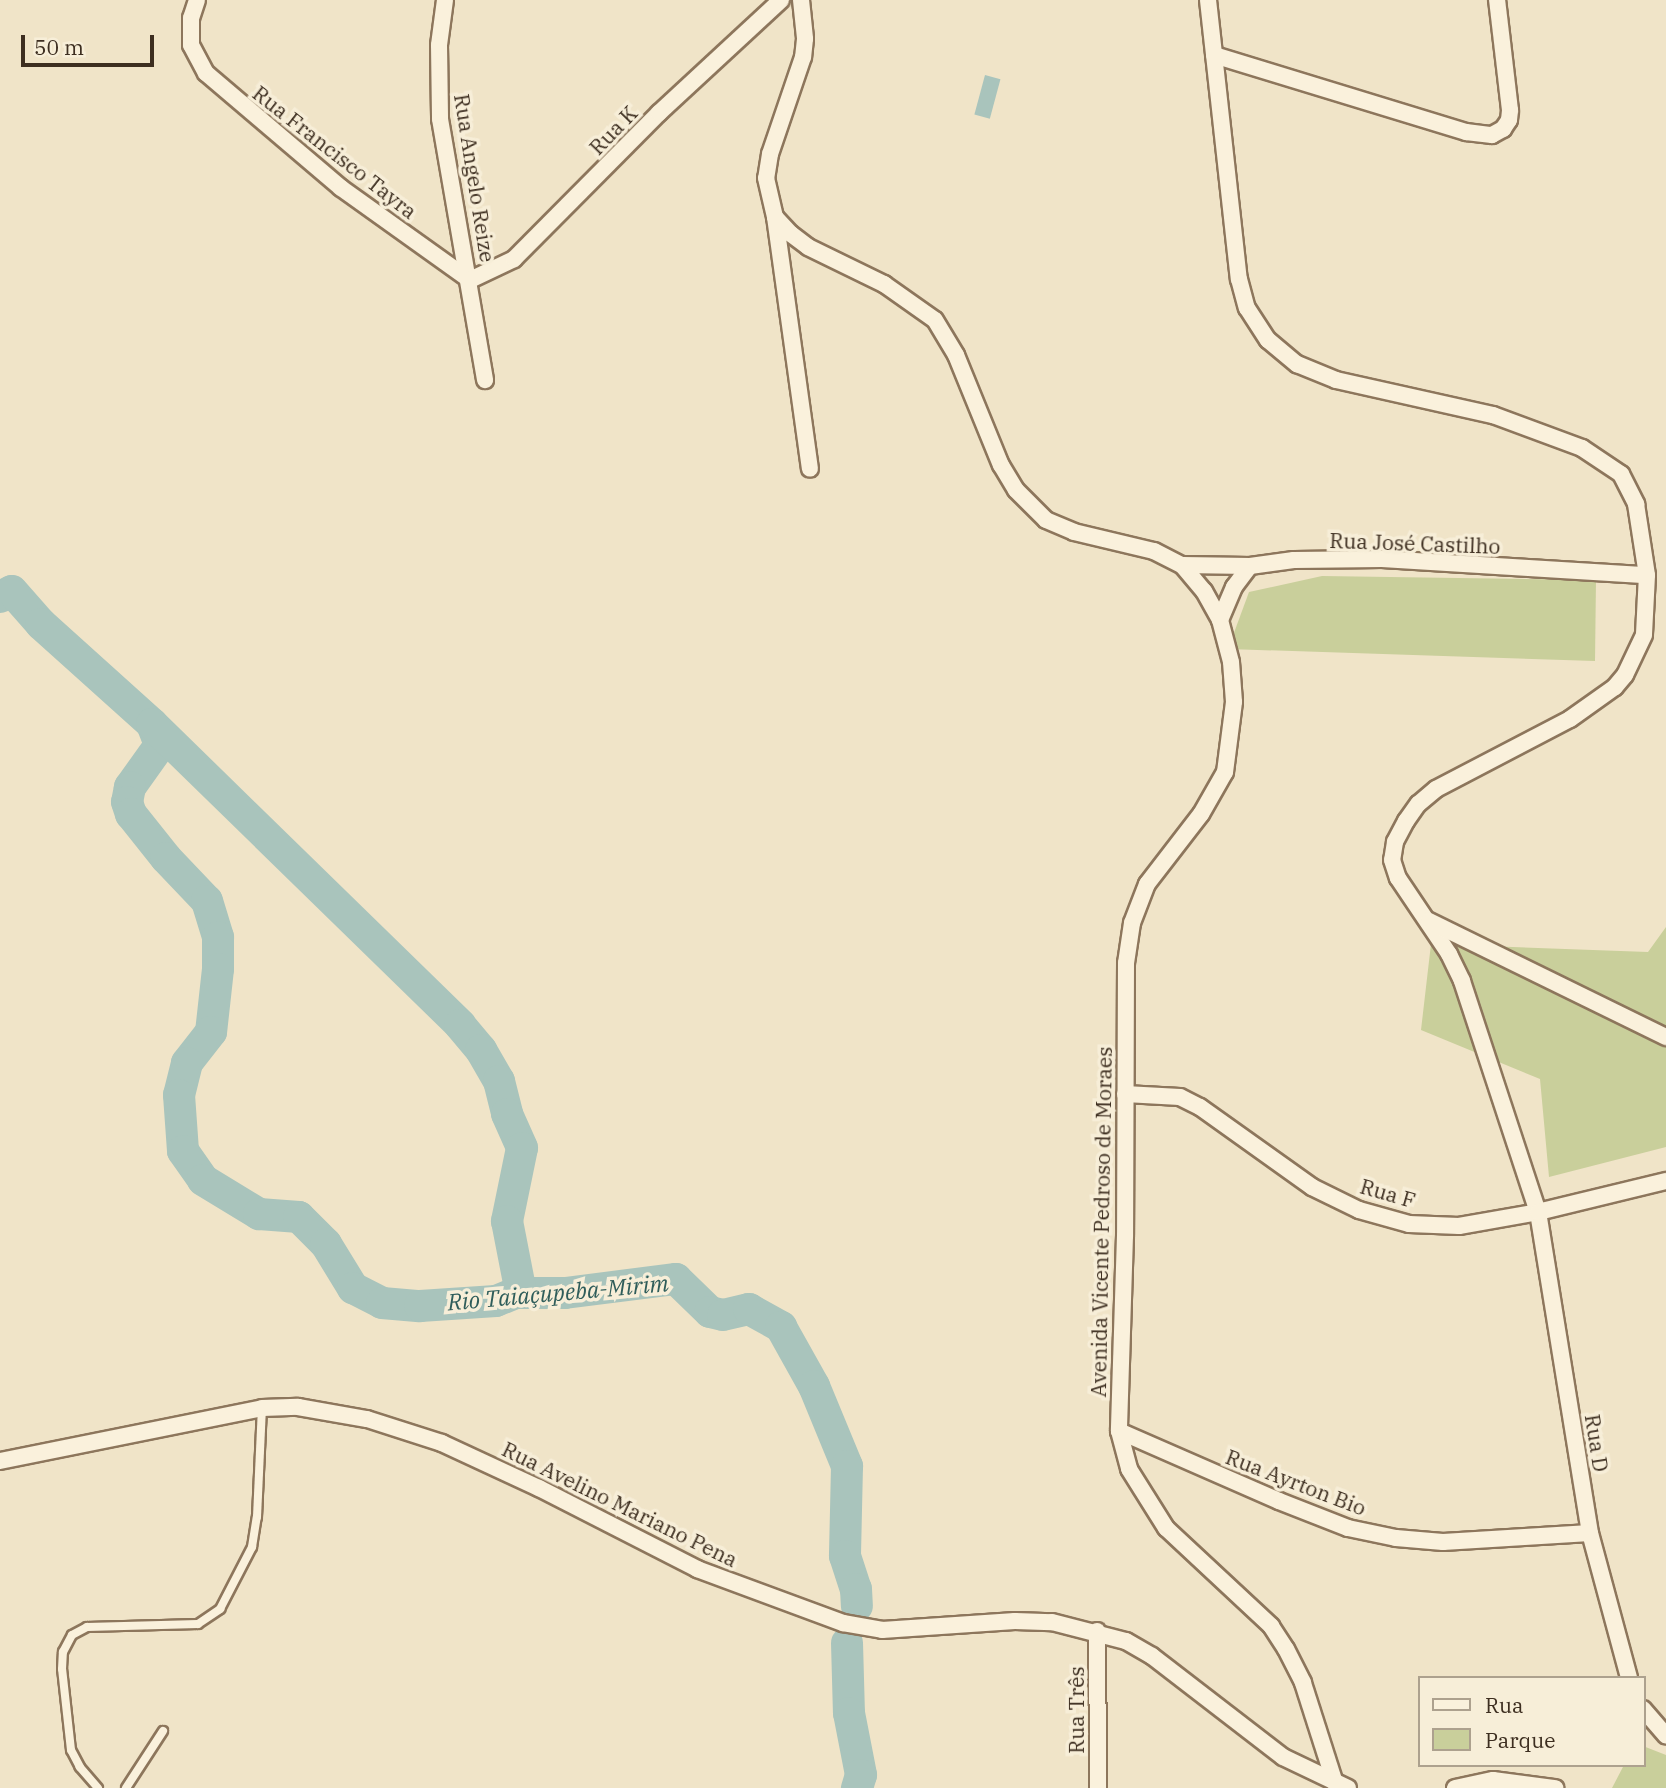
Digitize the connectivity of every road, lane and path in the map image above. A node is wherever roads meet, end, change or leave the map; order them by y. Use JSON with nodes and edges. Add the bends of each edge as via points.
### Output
{"nodes":[{"id":1,"x":197,"y":0,"type":"edge"},
{"id":2,"x":445,"y":0,"type":"edge"},
{"id":3,"x":781,"y":0,"type":"edge"},
{"id":4,"x":801,"y":0,"type":"edge"},
{"id":5,"x":1208,"y":0,"type":"edge"},
{"id":6,"x":1497,"y":0,"type":"edge"},
{"id":7,"x":1214,"y":55,"type":"junction"},
{"id":8,"x":775,"y":217,"type":"junction"},
{"id":9,"x":470,"y":280,"type":"junction"},
{"id":10,"x":485,"y":380,"type":"dead end"},
{"id":11,"x":810,"y":469,"type":"dead end"},
{"id":12,"x":1182,"y":565,"type":"junction"},
{"id":13,"x":1250,"y":566,"type":"junction"},
{"id":14,"x":1647,"y":575,"type":"junction"},
{"id":15,"x":1220,"y":620,"type":"junction"},
{"id":16,"x":1426,"y":920,"type":"junction"},
{"id":17,"x":1666,"y":1037,"type":"edge"},
{"id":18,"x":1125,"y":1094,"type":"junction"},
{"id":19,"x":1666,"y":1181,"type":"edge"},
{"id":20,"x":1538,"y":1212,"type":"junction"},
{"id":21,"x":262,"y":1409,"type":"junction"},
{"id":22,"x":1119,"y":1431,"type":"junction"},
{"id":23,"x":0,"y":1461,"type":"edge"},
{"id":24,"x":1590,"y":1533,"type":"junction"},
{"id":25,"x":1097,"y":1631,"type":"junction"},
{"id":26,"x":1628,"y":1676,"type":"edge"},
{"id":27,"x":1645,"y":1712,"type":"edge"},
{"id":28,"x":163,"y":1731,"type":"dead end"},
{"id":29,"x":1666,"y":1735,"type":"edge"},
{"id":30,"x":1342,"y":1785,"type":"edge"},
{"id":31,"x":98,"y":1788,"type":"edge"},
{"id":32,"x":126,"y":1788,"type":"edge"},
{"id":33,"x":1098,"y":1788,"type":"edge"},
{"id":34,"x":1455,"y":1788,"type":"edge"},
{"id":35,"x":1555,"y":1788,"type":"edge"}],
"edges":[{"from":1,"to":9,"type":"street","name":"Rua Francisco Tayra","via":[[191,18],[191,45],[213,80],[341,188]]},
{"from":2,"to":9,"type":"street","name":"Rua Angelo Reize","via":[[439,45],[440,119]]},
{"from":3,"to":9,"type":"street","name":"Rua K","via":[[659,113],[514,260]]},
{"from":4,"to":8,"type":"street","via":[[803,57],[766,178]]},
{"from":5,"to":7,"type":"street","name":"Rua D"},
{"from":6,"to":7,"type":"street","via":[[1509,120],[1503,129],[1483,136]]},
{"from":7,"to":14,"type":"street","name":"Rua D","via":[[1239,279],[1247,308],[1268,340],[1297,364],[1336,380],[1493,415],[1582,447],[1611,465],[1629,486]]},
{"from":8,"to":11,"type":"street"},
{"from":8,"to":12,"type":"street","name":"Avenida Vicente Pedroso de Moraes","via":[[808,247],[884,284],[935,320],[956,355],[1001,465],[1016,490],[1046,520],[1074,532],[1154,551]]},
{"from":9,"to":10,"type":"street","name":"Rua Angelo Reize"},
{"from":12,"to":13,"type":"street","name":"Rua José Castilho"},
{"from":12,"to":15,"type":"street","name":"Avenida Vicente Pedroso de Moraes"},
{"from":13,"to":14,"type":"street","name":"Rua José Castilho","via":[[1294,560],[1382,559]]},
{"from":13,"to":15,"type":"street","via":[[1234,587]]},
{"from":14,"to":16,"type":"street","name":"Rua D","via":[[1644,635],[1615,687],[1553,729],[1436,789],[1406,821],[1392,860],[1398,878]]},
{"from":15,"to":18,"type":"street","name":"Avenida Vicente Pedroso de Moraes","via":[[1231,662],[1234,702],[1227,762],[1215,792],[1138,902],[1126,963]]},
{"from":16,"to":17,"type":"street"},
{"from":16,"to":20,"type":"street","name":"Rua D","via":[[1462,981]]},
{"from":18,"to":20,"type":"street","name":"Rua F","via":[[1180,1097],[1312,1187],[1359,1210],[1409,1224],[1459,1226]]},
{"from":18,"to":22,"type":"street","name":"Avenida Vicente Pedroso de Moraes"},
{"from":19,"to":20,"type":"street","name":"Rua F"},
{"from":20,"to":24,"type":"street","name":"Rua D"},
{"from":21,"to":23,"type":"street","name":"Rua Avelino Mariano Pena"},
{"from":21,"to":25,"type":"street","name":"Rua Avelino Mariano Pena","via":[[298,1407],[368,1419],[442,1443],[697,1569],[844,1623],[882,1630],[1052,1622]]},
{"from":21,"to":31,"type":"lane","via":[[252,1547],[220,1609],[198,1624],[87,1627],[72,1635],[63,1652],[71,1750]]},
{"from":22,"to":24,"type":"street","name":"Rua Ayrton Bio","via":[[1348,1528],[1443,1542]]},
{"from":22,"to":30,"type":"street","name":"Avenida Vicente Pedroso de Moraes","via":[[1129,1469],[1166,1528],[1271,1626],[1286,1649]]},
{"from":24,"to":26,"type":"street","name":"Rua D"},
{"from":25,"to":30,"type":"street","name":"Rua Avelino Mariano Pena","via":[[1153,1656],[1283,1757]]},
{"from":25,"to":33,"type":"street","name":"Rua Três"},
{"from":27,"to":29,"type":"street"},
{"from":28,"to":32,"type":"lane"},
{"from":34,"to":35,"type":"street","via":[[1493,1780]]}]}
